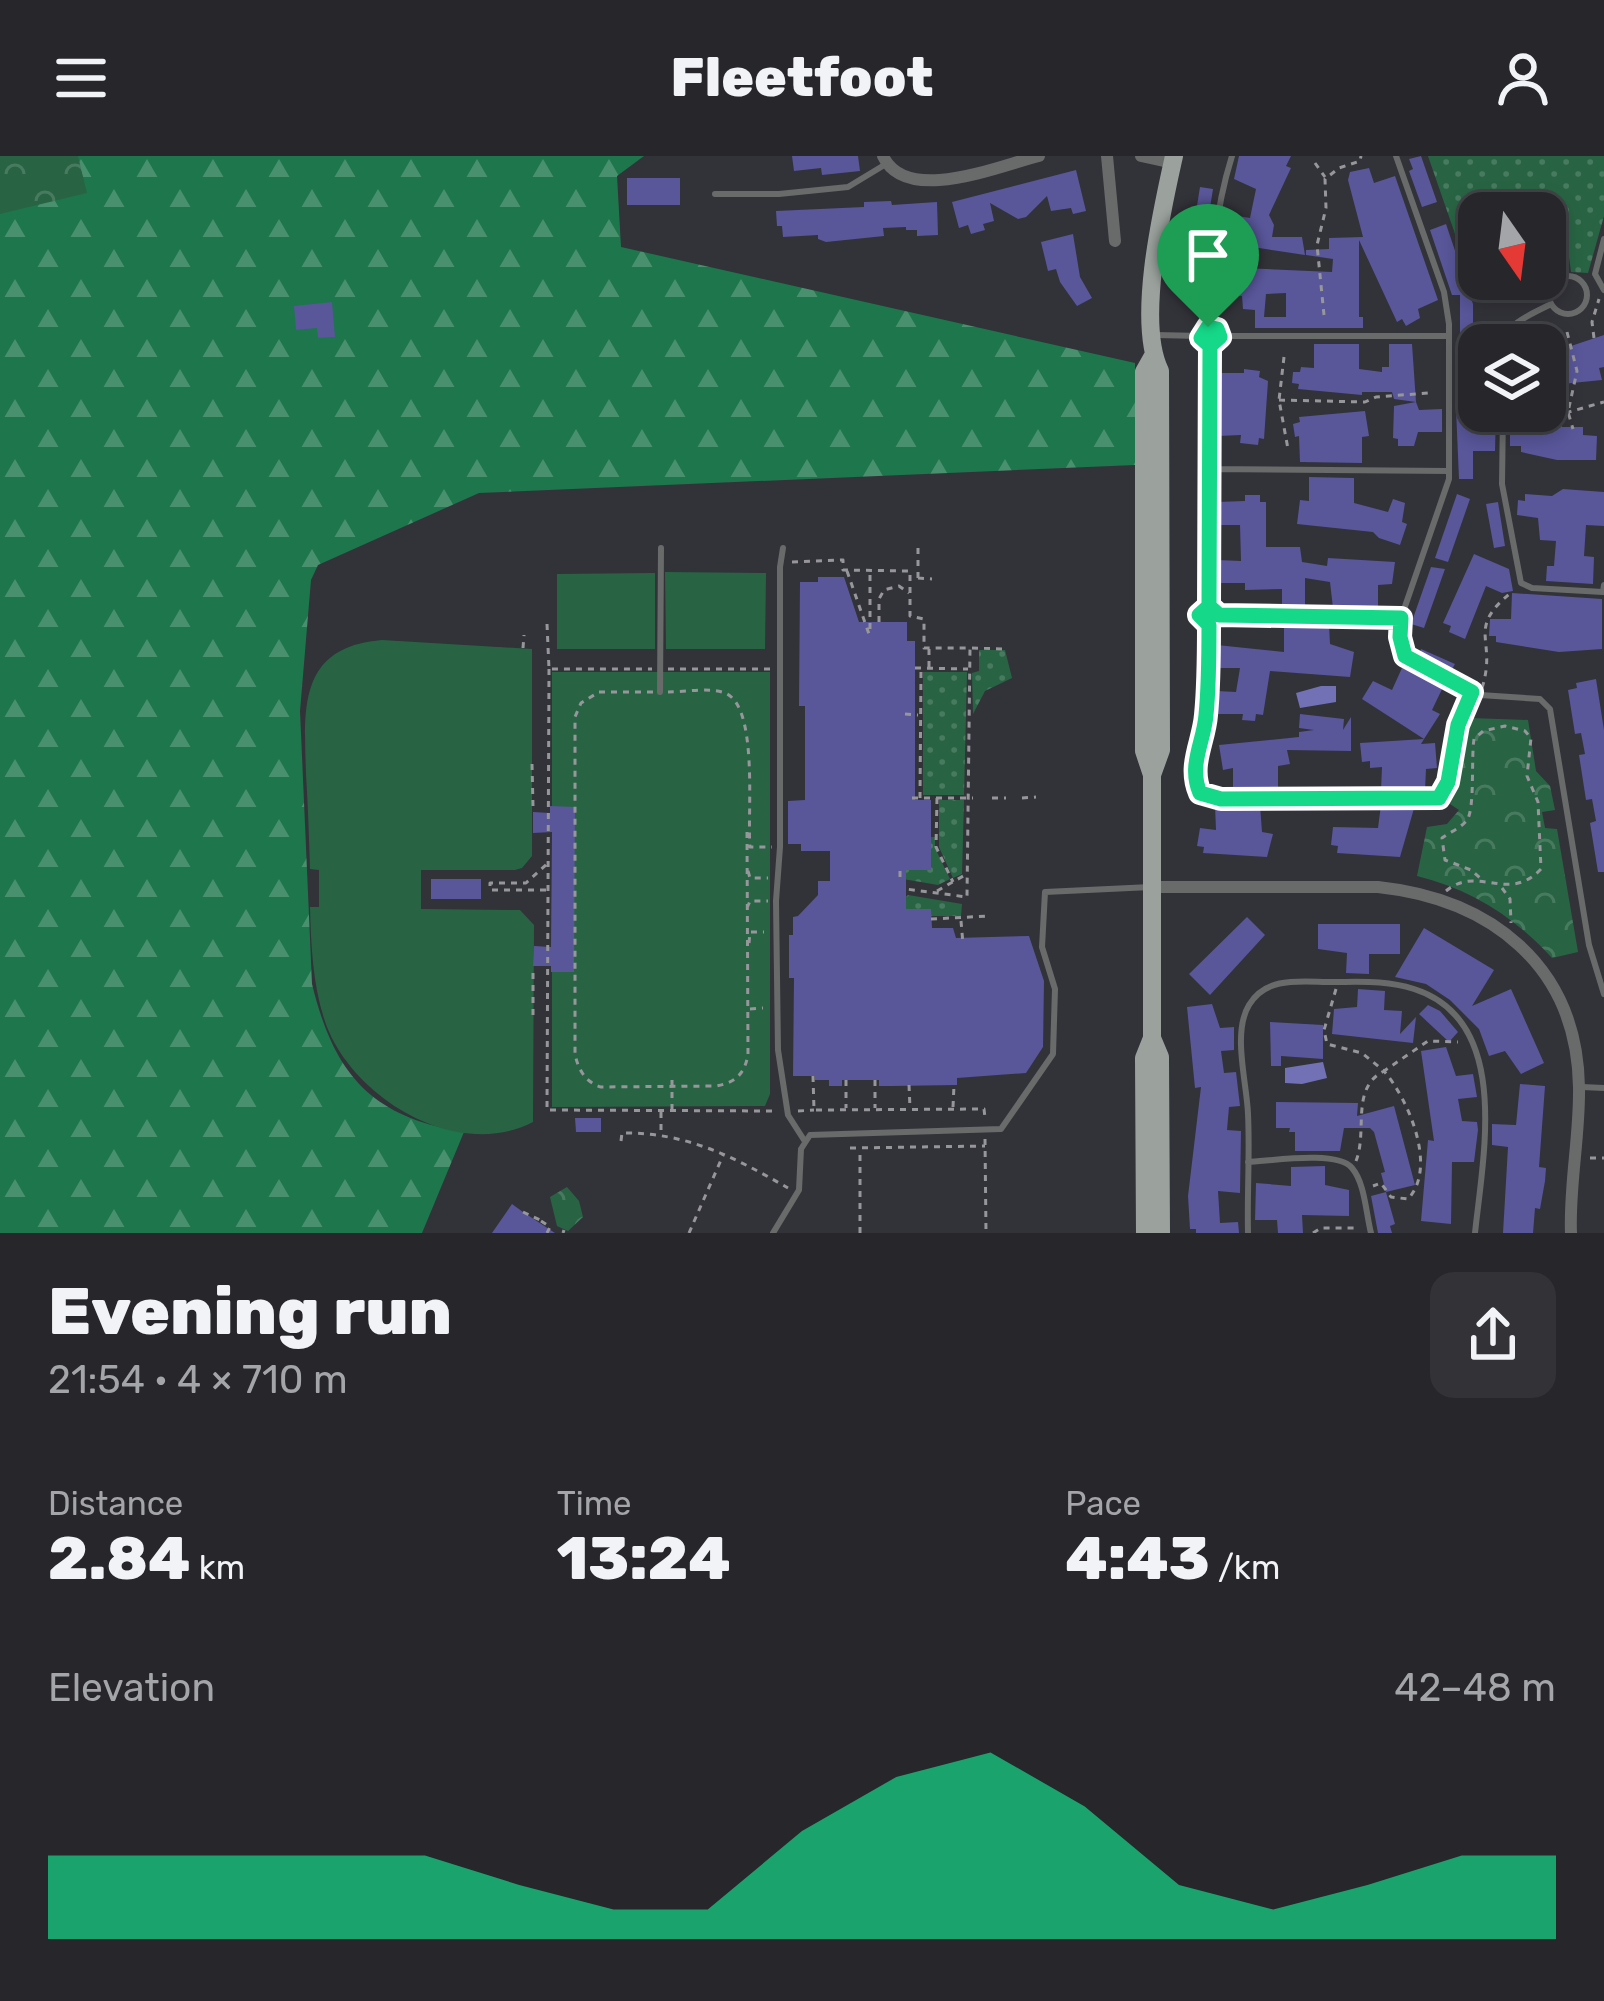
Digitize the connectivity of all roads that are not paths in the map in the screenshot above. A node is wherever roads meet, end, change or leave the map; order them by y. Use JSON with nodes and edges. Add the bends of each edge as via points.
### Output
{"nodes":[{"id":1,"x":1040,"y":156,"type":"edge"},
{"id":2,"x":1107,"y":156,"type":"edge"},
{"id":3,"x":1141,"y":156,"type":"edge"},
{"id":4,"x":1232,"y":156,"type":"edge"},
{"id":5,"x":1396,"y":156,"type":"edge"},
{"id":6,"x":884,"y":160,"type":"edge"},
{"id":7,"x":1174,"y":160,"type":"edge"},
{"id":8,"x":716,"y":194,"type":"dead end"},
{"id":9,"x":1604,"y":238,"type":"edge"},
{"id":10,"x":1115,"y":241,"type":"dead end"},
{"id":11,"x":1596,"y":280,"type":"junction"},
{"id":12,"x":1585,"y":286,"type":"junction"},
{"id":13,"x":1604,"y":290,"type":"edge"},
{"id":14,"x":1551,"y":304,"type":"junction"},
{"id":15,"x":1515,"y":324,"type":"edge"},
{"id":16,"x":1211,"y":326,"type":"junction"},
{"id":17,"x":1152,"y":334,"type":"junction"},
{"id":18,"x":1201,"y":336,"type":"junction"},
{"id":19,"x":1220,"y":336,"type":"junction"},
{"id":20,"x":1448,"y":336,"type":"junction"},
{"id":21,"x":1210,"y":346,"type":"junction"},
{"id":22,"x":1503,"y":432,"type":"edge"},
{"id":23,"x":1208,"y":469,"type":"junction"},
{"id":24,"x":1449,"y":471,"type":"junction"},
{"id":25,"x":661,"y":548,"type":"dead end"},
{"id":26,"x":783,"y":548,"type":"dead end"},
{"id":27,"x":1604,"y":585,"type":"edge"},
{"id":28,"x":1209,"y":606,"type":"junction"},
{"id":29,"x":1219,"y":615,"type":"junction"},
{"id":30,"x":1401,"y":618,"type":"junction"},
{"id":31,"x":1209,"y":625,"type":"junction"},
{"id":32,"x":660,"y":692,"type":"road end"},
{"id":33,"x":1476,"y":693,"type":"junction"},
{"id":34,"x":1152,"y":886,"type":"junction"},
{"id":35,"x":1604,"y":994,"type":"edge"},
{"id":36,"x":1153,"y":1038,"type":"junction"},
{"id":37,"x":1579,"y":1087,"type":"junction"},
{"id":38,"x":1604,"y":1088,"type":"edge"},
{"id":39,"x":804,"y":1140,"type":"junction"},
{"id":40,"x":1248,"y":1162,"type":"junction"},
{"id":41,"x":773,"y":1233,"type":"edge"},
{"id":42,"x":1144,"y":1233,"type":"edge"},
{"id":43,"x":1160,"y":1233,"type":"edge"},
{"id":44,"x":1248,"y":1233,"type":"edge"},
{"id":45,"x":1371,"y":1233,"type":"edge"},
{"id":46,"x":1475,"y":1233,"type":"edge"},
{"id":47,"x":1570,"y":1233,"type":"edge"}],
"edges":[{"from":1,"to":6,"type":"street","via":[[939,181],[900,174]]},
{"from":2,"to":10,"type":"street"},
{"from":3,"to":7,"type":"street"},
{"from":4,"to":16,"type":"lane","via":[[1211,262]]},
{"from":5,"to":20,"type":"lane","via":[[1444,292]]},
{"from":6,"to":8,"type":"lane","via":[[848,187]]},
{"from":7,"to":17,"type":"main road","via":[[1156,250]]},
{"from":9,"to":11,"type":"lane"},
{"from":11,"to":12,"type":"lane"},
{"from":11,"to":13,"type":"lane"},
{"from":12,"to":14,"type":"lane","via":[[1559,279]]},
{"from":12,"to":14,"type":"lane","via":[[1586,301],[1574,313]]},
{"from":14,"to":15,"type":"lane"},
{"from":16,"to":18,"type":"lane"},
{"from":16,"to":19,"type":"lane"},
{"from":17,"to":18,"type":"lane"},
{"from":17,"to":34,"type":"main road","via":[[1144,373],[1143,665]]},
{"from":18,"to":21,"type":"lane"},
{"from":19,"to":20,"type":"lane"},
{"from":19,"to":21,"type":"lane"},
{"from":20,"to":24,"type":"lane"},
{"from":21,"to":23,"type":"lane"},
{"from":22,"to":27,"type":"lane","via":[[1502,484],[1521,583],[1603,592]]},
{"from":23,"to":24,"type":"lane"},
{"from":23,"to":28,"type":"lane"},
{"from":24,"to":30,"type":"lane"},
{"from":25,"to":32,"type":"lane"},
{"from":26,"to":39,"type":"lane","via":[[778,1050],[787,1111]]},
{"from":28,"to":29,"type":"lane"},
{"from":28,"to":31,"type":"lane","via":[[1199,615]]},
{"from":29,"to":30,"type":"lane"},
{"from":29,"to":31,"type":"lane"},
{"from":30,"to":33,"type":"lane","via":[[1405,656]]},
{"from":31,"to":33,"type":"lane","via":[[1207,713],[1196,750],[1196,782],[1207,797],[1439,798],[1458,725]]},
{"from":33,"to":35,"type":"lane","via":[[1540,699],[1550,709],[1588,945]]},
{"from":34,"to":36,"type":"main road"},
{"from":34,"to":37,"type":"street","via":[[1378,887],[1471,910],[1535,963],[1571,1034]]},
{"from":34,"to":39,"type":"lane","via":[[1045,892],[1053,1054],[1001,1129],[818,1133]]},
{"from":36,"to":42,"type":"main road","via":[[1144,1058]]},
{"from":36,"to":43,"type":"main road","via":[[1160,1057]]},
{"from":37,"to":38,"type":"lane"},
{"from":37,"to":47,"type":"street"},
{"from":39,"to":41,"type":"lane","via":[[797,1194]]},
{"from":40,"to":44,"type":"lane"},
{"from":40,"to":45,"type":"lane","via":[[1341,1159],[1353,1168]]},
{"from":40,"to":46,"type":"lane","via":[[1242,1035],[1249,1006],[1276,984],[1308,979],[1416,989],[1470,1036],[1482,1066]]}]}
